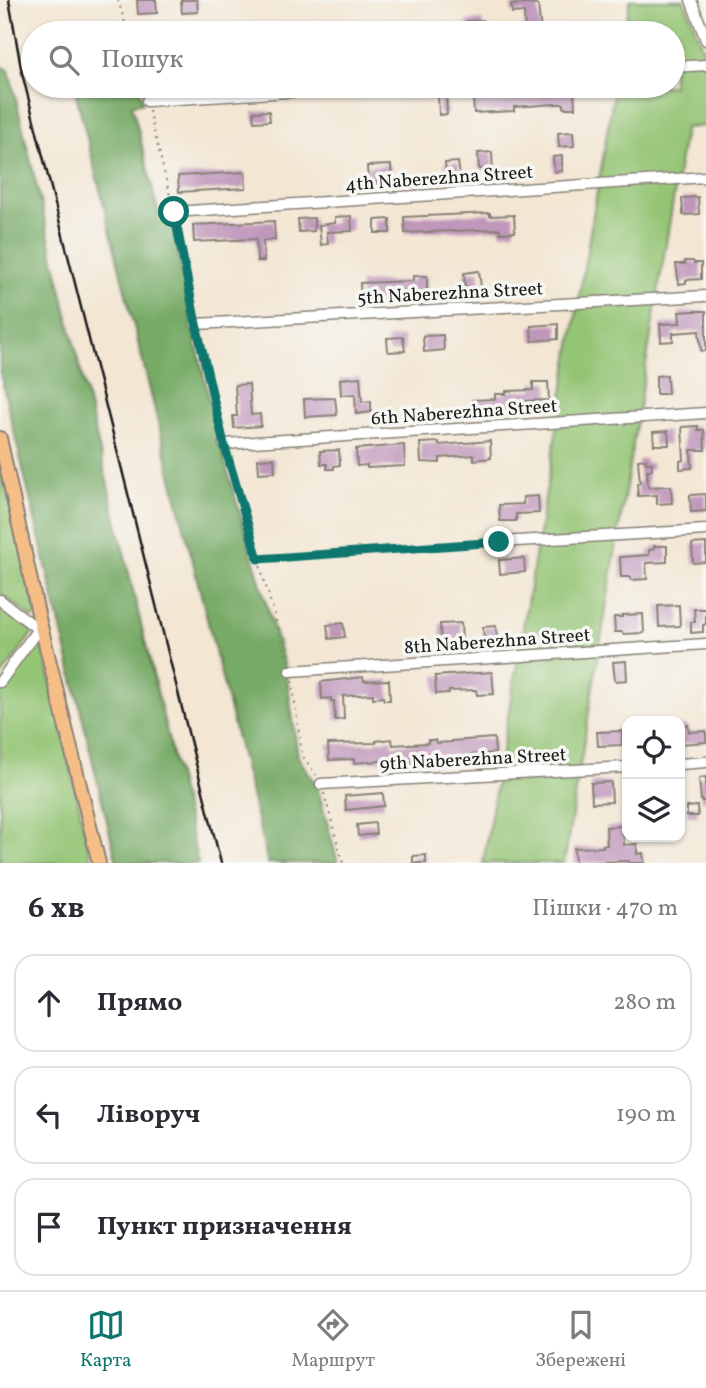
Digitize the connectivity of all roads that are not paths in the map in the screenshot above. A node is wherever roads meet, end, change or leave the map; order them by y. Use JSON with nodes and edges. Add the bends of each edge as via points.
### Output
{"nodes":[{"id":1,"x":691,"y":0,"type":"edge"},
{"id":2,"x":706,"y":40,"type":"edge"},
{"id":3,"x":706,"y":65,"type":"edge"},
{"id":4,"x":685,"y":66,"type":"edge"},
{"id":5,"x":194,"y":98,"type":"edge"},
{"id":6,"x":147,"y":101,"type":"road end"},
{"id":7,"x":706,"y":177,"type":"edge"},
{"id":8,"x":174,"y":212,"type":"road end"},
{"id":9,"x":706,"y":296,"type":"edge"},
{"id":10,"x":196,"y":324,"type":"road end"},
{"id":11,"x":706,"y":413,"type":"edge"},
{"id":12,"x":0,"y":438,"type":"edge"},
{"id":13,"x":224,"y":444,"type":"road end"},
{"id":14,"x":706,"y":530,"type":"edge"},
{"id":15,"x":499,"y":542,"type":"road end"},
{"id":16,"x":0,"y":600,"type":"edge"},
{"id":17,"x":39,"y":624,"type":"junction"},
{"id":18,"x":706,"y":644,"type":"edge"},
{"id":19,"x":290,"y":671,"type":"road end"},
{"id":20,"x":0,"y":682,"type":"edge"},
{"id":21,"x":706,"y":762,"type":"edge"},
{"id":22,"x":685,"y":764,"type":"edge"},
{"id":23,"x":622,"y":767,"type":"edge"},
{"id":24,"x":321,"y":784,"type":"road end"},
{"id":25,"x":99,"y":863,"type":"edge"}],
"edges":[{"from":1,"to":2,"type":"street"},
{"from":3,"to":4,"type":"street"},
{"from":5,"to":6,"type":"street"},
{"from":7,"to":8,"type":"street","name":"4th Naberezhna Street"},
{"from":9,"to":10,"type":"street","name":"5th Naberezhna Street"},
{"from":11,"to":13,"type":"street","name":"6th Naberezhna Street"},
{"from":12,"to":17,"type":"main road"},
{"from":14,"to":15,"type":"street"},
{"from":16,"to":17,"type":"street"},
{"from":17,"to":20,"type":"street"},
{"from":17,"to":25,"type":"main road"},
{"from":18,"to":19,"type":"street","name":"8th Naberezhna Street"},
{"from":21,"to":22,"type":"street"},
{"from":23,"to":24,"type":"street","name":"9th Naberezhna Street"}]}
